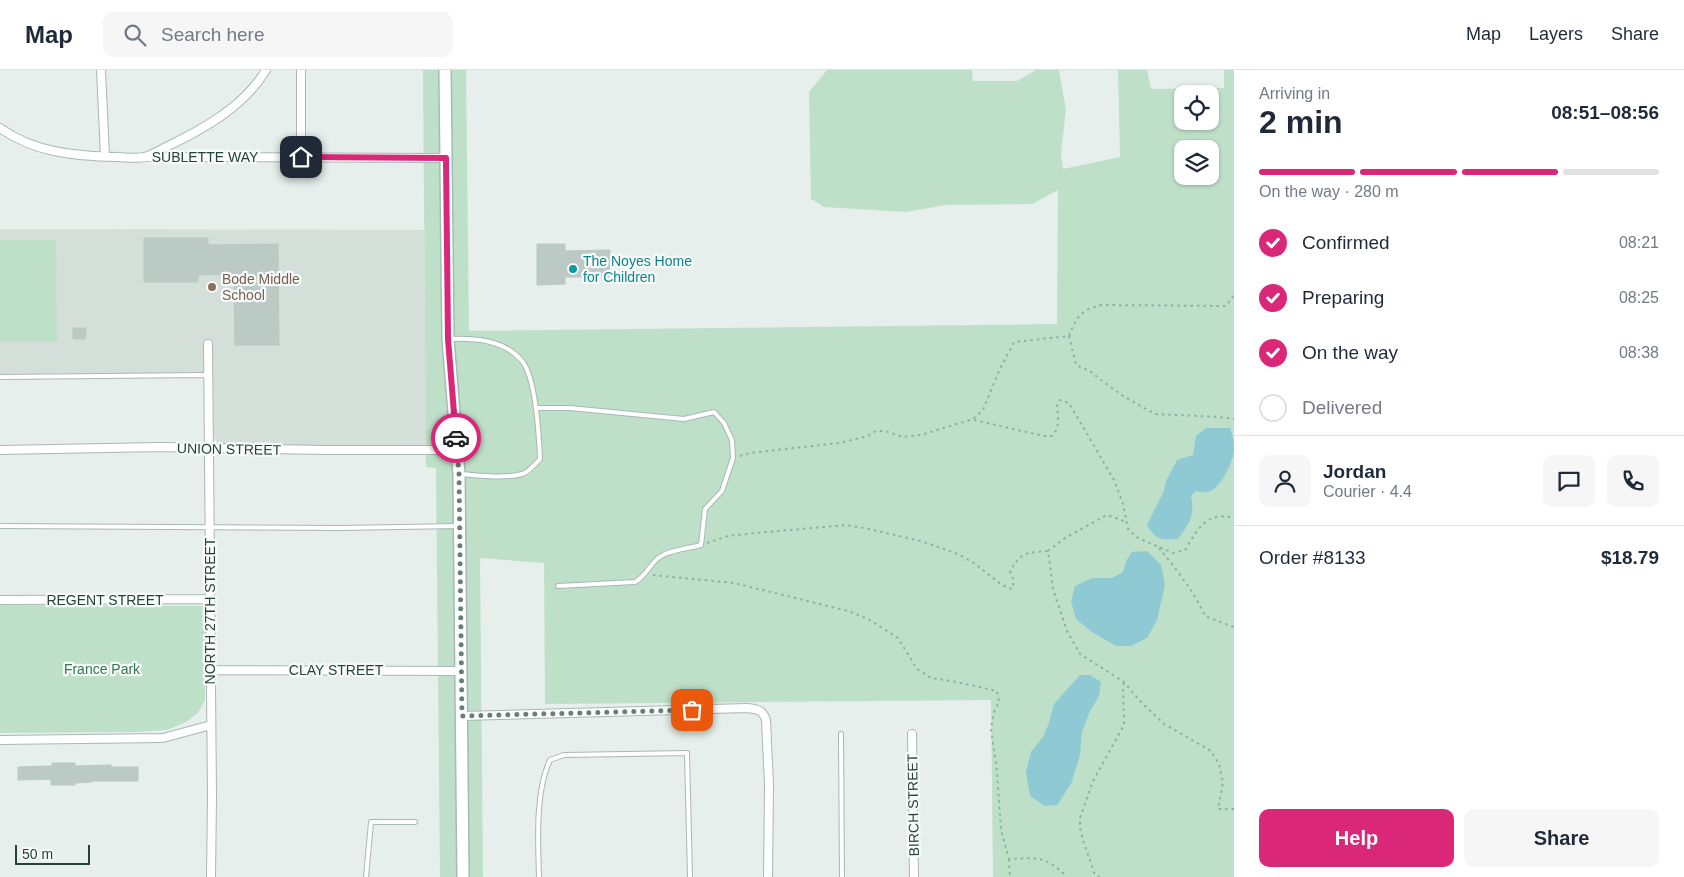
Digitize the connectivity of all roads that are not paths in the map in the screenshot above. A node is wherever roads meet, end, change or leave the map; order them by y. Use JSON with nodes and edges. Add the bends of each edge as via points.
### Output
{"nodes":[{"id":1,"x":101,"y":70,"type":"edge"},
{"id":2,"x":266,"y":70,"type":"edge"},
{"id":3,"x":301,"y":70,"type":"edge"},
{"id":4,"x":446,"y":70,"type":"edge"},
{"id":5,"x":0,"y":128,"type":"edge"},
{"id":6,"x":105,"y":156,"type":"junction"},
{"id":7,"x":301,"y":157,"type":"junction"},
{"id":8,"x":144,"y":158,"type":"junction"},
{"id":9,"x":446,"y":158,"type":"junction"},
{"id":10,"x":448,"y":339,"type":"junction"},
{"id":11,"x":208,"y":344,"type":"dead end"},
{"id":12,"x":0,"y":377,"type":"edge"},
{"id":13,"x":209,"y":377,"type":"junction"},
{"id":14,"x":536,"y":408,"type":"junction"},
{"id":15,"x":209,"y":448,"type":"junction"},
{"id":16,"x":0,"y":450,"type":"edge"},
{"id":17,"x":457,"y":450,"type":"junction"},
{"id":18,"x":459,"y":474,"type":"junction"},
{"id":19,"x":0,"y":526,"type":"edge"},
{"id":20,"x":210,"y":526,"type":"junction"},
{"id":21,"x":460,"y":526,"type":"junction"},
{"id":22,"x":558,"y":586,"type":"dead end"},
{"id":23,"x":210,"y":599,"type":"junction"},
{"id":24,"x":0,"y":600,"type":"edge"},
{"id":25,"x":211,"y":670,"type":"junction"},
{"id":26,"x":461,"y":671,"type":"junction"},
{"id":27,"x":462,"y":716,"type":"junction"},
{"id":28,"x":211,"y":726,"type":"junction"},
{"id":29,"x":841,"y":734,"type":"dead end"},
{"id":30,"x":912,"y":734,"type":"dead end"},
{"id":31,"x":0,"y":740,"type":"edge"},
{"id":32,"x":415,"y":822,"type":"dead end"},
{"id":33,"x":212,"y":877,"type":"edge"},
{"id":34,"x":366,"y":877,"type":"edge"},
{"id":35,"x":463,"y":877,"type":"edge"},
{"id":36,"x":539,"y":877,"type":"edge"},
{"id":37,"x":690,"y":877,"type":"edge"},
{"id":38,"x":768,"y":877,"type":"edge"},
{"id":39,"x":842,"y":877,"type":"edge"},
{"id":40,"x":914,"y":877,"type":"edge"}],
"edges":[{"from":1,"to":6,"type":"street"},
{"from":2,"to":8,"type":"street","via":[[243,98],[214,121]]},
{"from":3,"to":7,"type":"street"},
{"from":4,"to":9,"type":"street"},
{"from":5,"to":6,"type":"street","name":"SUBLETTE WAY","via":[[45,150]]},
{"from":6,"to":8,"type":"street","name":"SUBLETTE WAY"},
{"from":7,"to":8,"type":"street","name":"SUBLETTE WAY"},
{"from":7,"to":9,"type":"street","name":"SUBLETTE WAY"},
{"from":9,"to":10,"type":"street"},
{"from":10,"to":14,"type":"lane","via":[[466,338],[494,343],[510,350],[528,371]]},
{"from":10,"to":17,"type":"street"},
{"from":11,"to":13,"type":"street","name":"NORTH 27TH STREET"},
{"from":12,"to":13,"type":"lane"},
{"from":13,"to":15,"type":"street","name":"NORTH 27TH STREET"},
{"from":14,"to":18,"type":"lane","via":[[540,459],[531,469],[523,474],[496,476]]},
{"from":14,"to":22,"type":"lane","via":[[570,408],[684,419],[714,412],[732,440],[733,458],[722,491],[705,509],[701,545],[662,555],[644,577],[635,582]]},
{"from":15,"to":16,"type":"street","name":"UNION STREET"},
{"from":15,"to":17,"type":"street","name":"UNION STREET"},
{"from":15,"to":20,"type":"street","name":"NORTH 27TH STREET"},
{"from":17,"to":18,"type":"street"},
{"from":18,"to":21,"type":"street"},
{"from":19,"to":20,"type":"lane"},
{"from":20,"to":21,"type":"lane"},
{"from":20,"to":23,"type":"street","name":"NORTH 27TH STREET"},
{"from":21,"to":26,"type":"street"},
{"from":23,"to":24,"type":"street","name":"REGENT STREET"},
{"from":23,"to":25,"type":"street","name":"NORTH 27TH STREET"},
{"from":25,"to":26,"type":"street","name":"CLAY STREET"},
{"from":25,"to":28,"type":"street","name":"NORTH 27TH STREET"},
{"from":26,"to":27,"type":"street"},
{"from":27,"to":35,"type":"street"},
{"from":27,"to":38,"type":"street","via":[[759,710],[766,720]]},
{"from":28,"to":31,"type":"street","via":[[163,738]]},
{"from":28,"to":33,"type":"street","name":"NORTH 27TH STREET"},
{"from":29,"to":39,"type":"lane"},
{"from":30,"to":40,"type":"street","name":"BIRCH STREET"},
{"from":32,"to":34,"type":"lane","via":[[371,822]]},
{"from":36,"to":37,"type":"lane","via":[[538,827],[544,774],[550,760],[564,754],[687,753]]}]}
